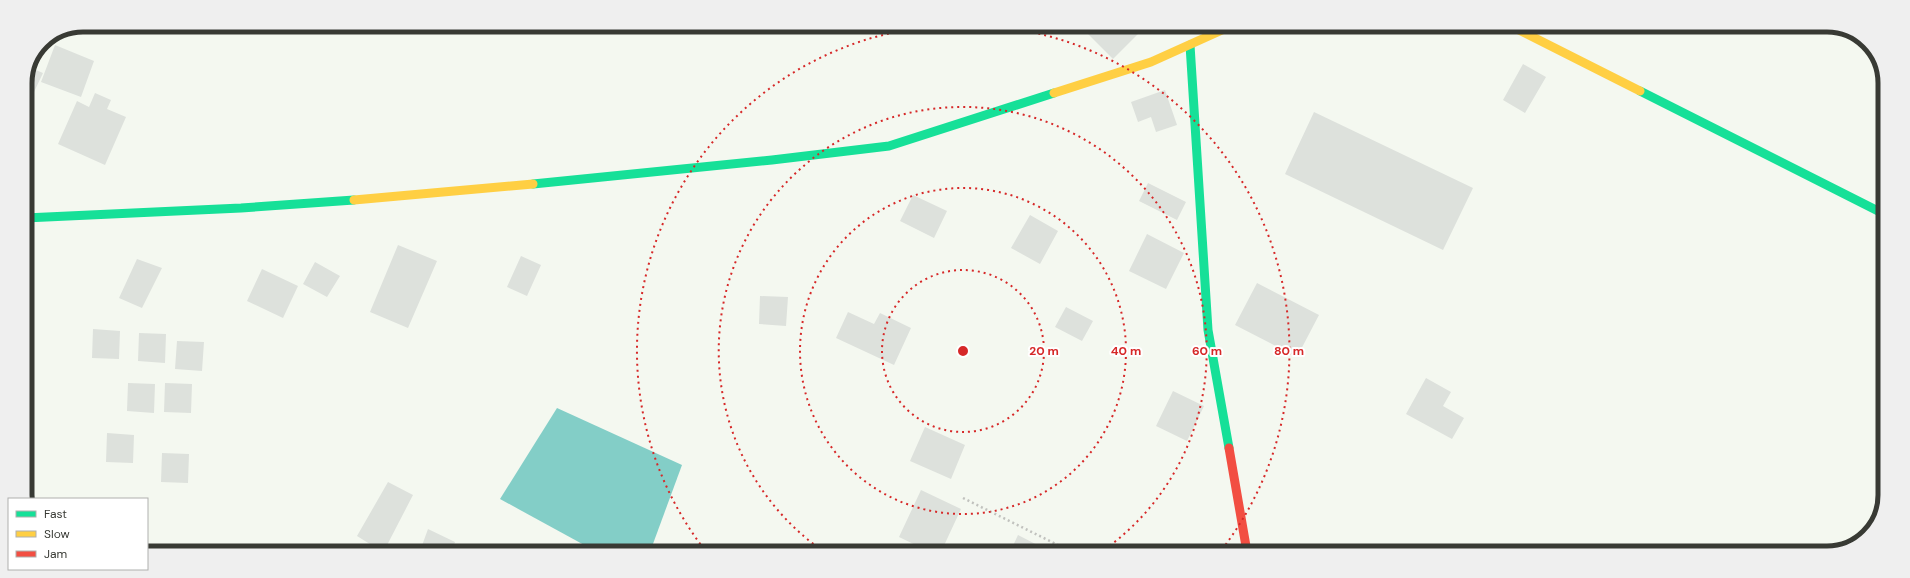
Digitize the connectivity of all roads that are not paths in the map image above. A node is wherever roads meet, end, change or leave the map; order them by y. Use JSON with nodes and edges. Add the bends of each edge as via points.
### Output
{"nodes":[{"id":1,"x":1218,"y":32,"type":"edge"},
{"id":2,"x":1523,"y":32,"type":"edge"},
{"id":3,"x":1190,"y":45,"type":"junction"},
{"id":4,"x":1878,"y":211,"type":"edge"},
{"id":5,"x":32,"y":218,"type":"edge"},
{"id":6,"x":1246,"y":546,"type":"edge"}],
"edges":[{"from":1,"to":3,"type":"street"},
{"from":2,"to":4,"type":"street"},
{"from":3,"to":5,"type":"street","via":[[1151,62],[889,146],[442,193],[241,208]]},
{"from":3,"to":6,"type":"street","via":[[1208,330]]}]}
